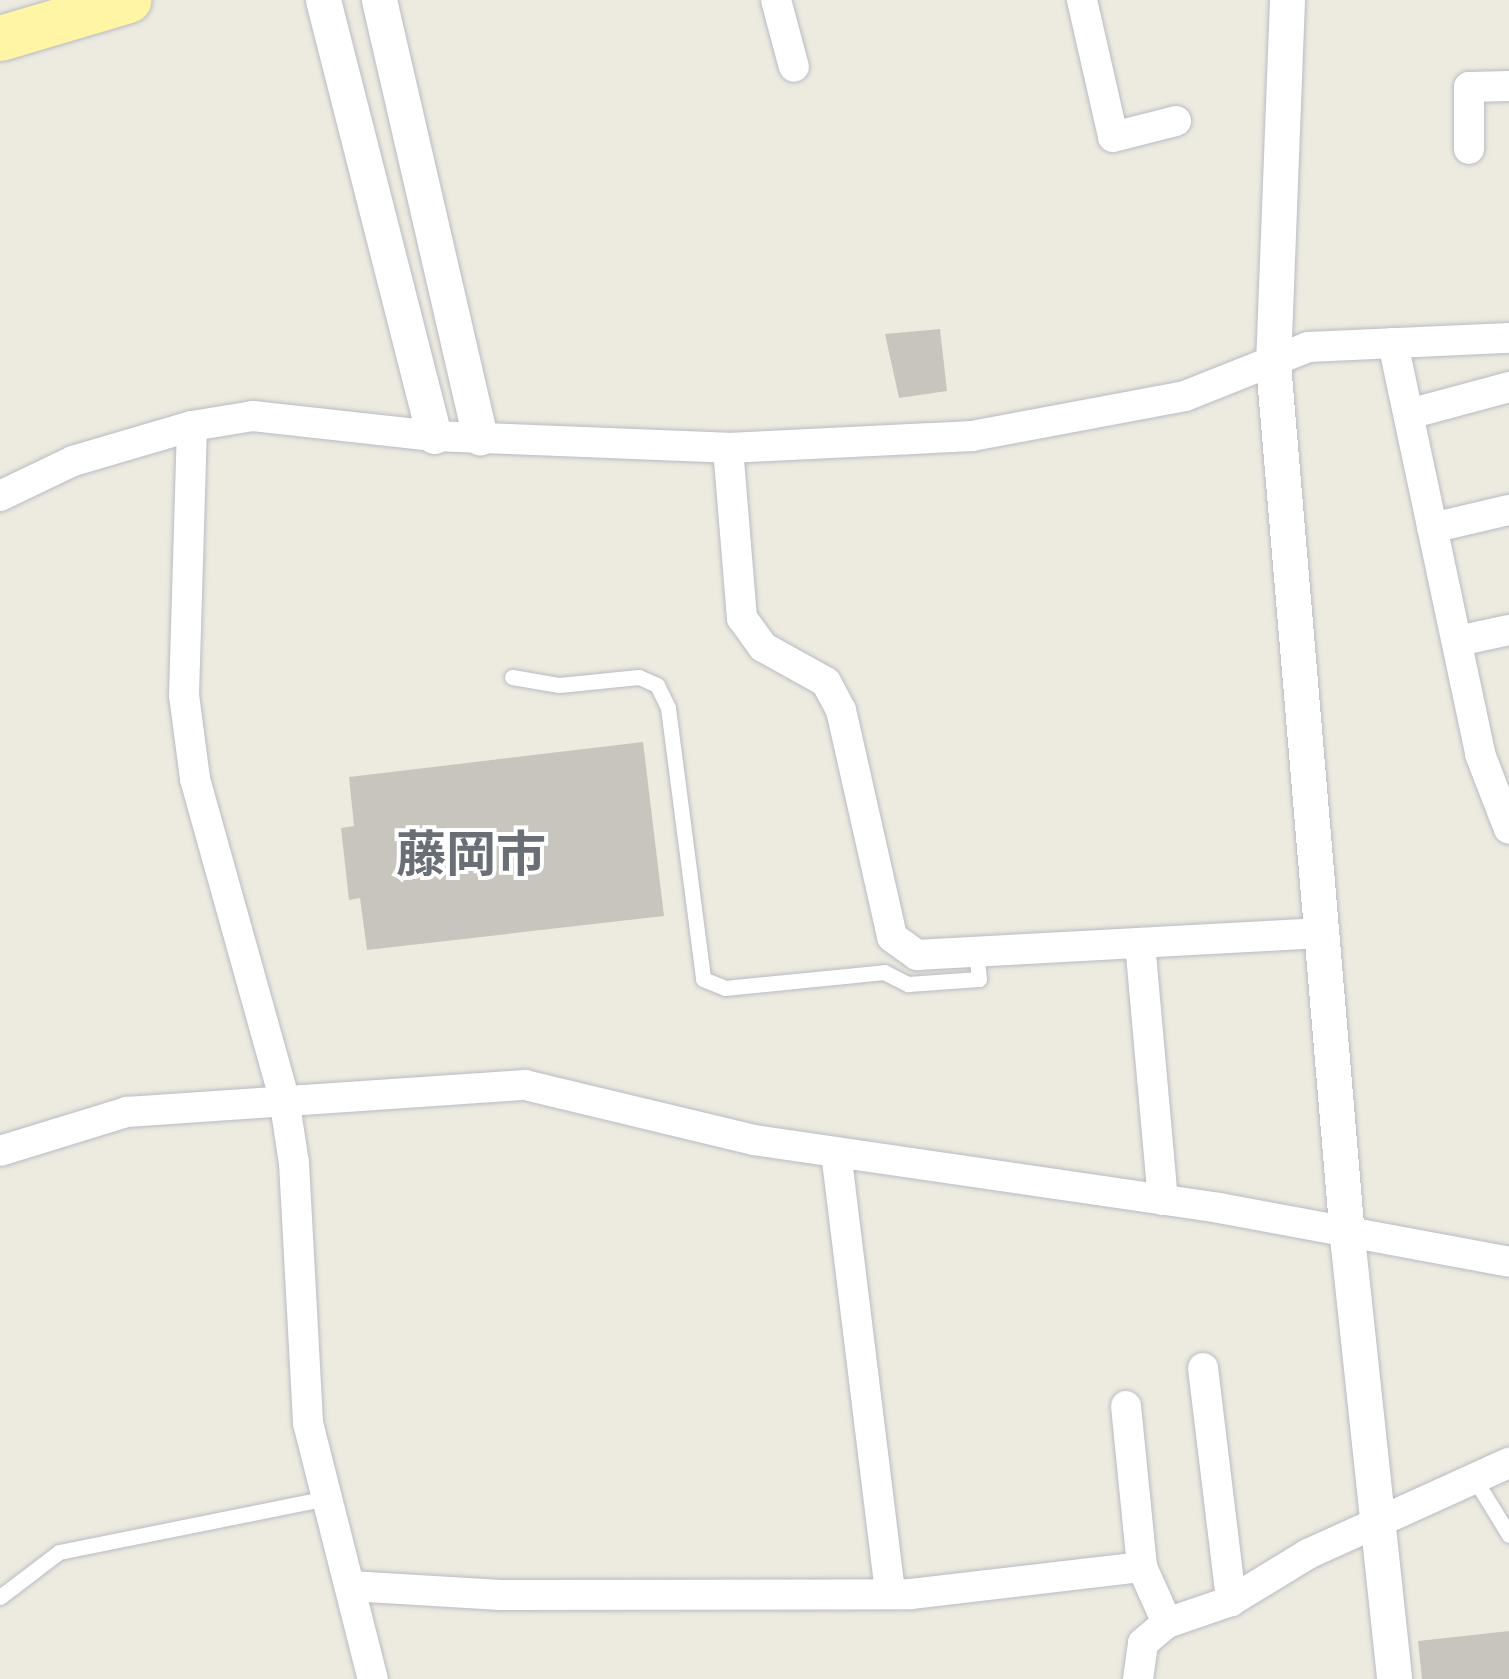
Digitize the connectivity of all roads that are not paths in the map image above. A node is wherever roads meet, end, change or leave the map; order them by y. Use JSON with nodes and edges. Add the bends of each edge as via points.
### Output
{"nodes":[{"id":1,"x":128,"y":0,"type":"edge"},
{"id":2,"x":322,"y":0,"type":"edge"},
{"id":3,"x":379,"y":0,"type":"edge"},
{"id":4,"x":776,"y":0,"type":"edge"},
{"id":5,"x":1082,"y":0,"type":"edge"},
{"id":6,"x":1287,"y":0,"type":"edge"},
{"id":7,"x":0,"y":38,"type":"edge"},
{"id":8,"x":794,"y":67,"type":"dead end"},
{"id":9,"x":1509,"y":86,"type":"edge"},
{"id":10,"x":1176,"y":122,"type":"dead end"},
{"id":11,"x":1468,"y":150,"type":"dead end"},
{"id":12,"x":1509,"y":338,"type":"edge"},
{"id":13,"x":1393,"y":343,"type":"junction"},
{"id":14,"x":1273,"y":364,"type":"junction"},
{"id":15,"x":1509,"y":387,"type":"edge"},
{"id":16,"x":1409,"y":414,"type":"junction"},
{"id":17,"x":192,"y":426,"type":"junction"},
{"id":18,"x":434,"y":436,"type":"junction"},
{"id":19,"x":480,"y":438,"type":"junction"},
{"id":20,"x":728,"y":448,"type":"junction"},
{"id":21,"x":0,"y":496,"type":"edge"},
{"id":22,"x":1509,"y":510,"type":"edge"},
{"id":23,"x":1432,"y":528,"type":"junction"},
{"id":24,"x":1509,"y":630,"type":"edge"},
{"id":25,"x":1458,"y":641,"type":"junction"},
{"id":26,"x":512,"y":676,"type":"dead end"},
{"id":27,"x":1494,"y":751,"type":"edge"},
{"id":28,"x":1509,"y":829,"type":"edge"},
{"id":29,"x":1320,"y":933,"type":"junction"},
{"id":30,"x":1140,"y":943,"type":"junction"},
{"id":31,"x":976,"y":952,"type":"junction"},
{"id":32,"x":284,"y":1098,"type":"junction"},
{"id":33,"x":0,"y":1151,"type":"edge"},
{"id":34,"x":836,"y":1152,"type":"junction"},
{"id":35,"x":1163,"y":1200,"type":"junction"},
{"id":36,"x":1347,"y":1237,"type":"junction"},
{"id":37,"x":1509,"y":1262,"type":"edge"},
{"id":38,"x":1203,"y":1368,"type":"dead end"},
{"id":39,"x":1126,"y":1406,"type":"dead end"},
{"id":40,"x":1509,"y":1463,"type":"edge"},
{"id":41,"x":1474,"y":1478,"type":"junction"},
{"id":42,"x":327,"y":1498,"type":"junction"},
{"id":43,"x":1377,"y":1522,"type":"junction"},
{"id":44,"x":1509,"y":1534,"type":"edge"},
{"id":45,"x":1142,"y":1568,"type":"junction"},
{"id":46,"x":350,"y":1586,"type":"junction"},
{"id":47,"x":890,"y":1594,"type":"junction"},
{"id":48,"x":0,"y":1596,"type":"edge"},
{"id":49,"x":1231,"y":1601,"type":"junction"},
{"id":50,"x":1167,"y":1623,"type":"junction"},
{"id":51,"x":373,"y":1679,"type":"edge"},
{"id":52,"x":1138,"y":1679,"type":"edge"},
{"id":53,"x":1394,"y":1679,"type":"edge"}],
"edges":[{"from":1,"to":7,"type":"main road"},
{"from":2,"to":18,"type":"street"},
{"from":3,"to":19,"type":"street"},
{"from":4,"to":8,"type":"street"},
{"from":5,"to":10,"type":"street","via":[[1113,138]]},
{"from":6,"to":14,"type":"street"},
{"from":9,"to":11,"type":"street","via":[[1469,87]]},
{"from":12,"to":13,"type":"street"},
{"from":13,"to":14,"type":"street","via":[[1308,347]]},
{"from":13,"to":16,"type":"street"},
{"from":14,"to":20,"type":"street","via":[[1185,396],[972,436]]},
{"from":14,"to":29,"type":"street"},
{"from":15,"to":16,"type":"street"},
{"from":16,"to":23,"type":"street"},
{"from":17,"to":18,"type":"street","via":[[252,416]]},
{"from":17,"to":21,"type":"street","via":[[74,461]]},
{"from":17,"to":32,"type":"street","via":[[184,695],[196,780]]},
{"from":18,"to":19,"type":"street"},
{"from":19,"to":20,"type":"street"},
{"from":20,"to":31,"type":"street","via":[[742,618],[763,646],[826,682],[841,710],[892,937],[918,955]]},
{"from":22,"to":23,"type":"street"},
{"from":23,"to":25,"type":"street"},
{"from":24,"to":25,"type":"street"},
{"from":25,"to":27,"type":"street"},
{"from":26,"to":31,"type":"lane","via":[[559,685],[639,677],[658,686],[668,708],[702,979],[726,988],[884,972],[908,984],[979,979]]},
{"from":27,"to":28,"type":"street"},
{"from":29,"to":30,"type":"street"},
{"from":29,"to":36,"type":"street"},
{"from":30,"to":31,"type":"street"},
{"from":30,"to":35,"type":"street"},
{"from":32,"to":33,"type":"street","via":[[126,1112]]},
{"from":32,"to":34,"type":"street","via":[[525,1085],[754,1140]]},
{"from":32,"to":42,"type":"street","via":[[294,1163],[308,1424]]},
{"from":34,"to":35,"type":"street"},
{"from":34,"to":47,"type":"street"},
{"from":35,"to":36,"type":"street"},
{"from":36,"to":37,"type":"street"},
{"from":36,"to":43,"type":"street"},
{"from":38,"to":49,"type":"street"},
{"from":39,"to":45,"type":"street"},
{"from":40,"to":41,"type":"street"},
{"from":41,"to":43,"type":"street"},
{"from":41,"to":44,"type":"lane"},
{"from":42,"to":46,"type":"street"},
{"from":42,"to":48,"type":"lane","via":[[59,1552]]},
{"from":43,"to":49,"type":"street"},
{"from":43,"to":53,"type":"street"},
{"from":45,"to":47,"type":"street"},
{"from":45,"to":50,"type":"street"},
{"from":46,"to":47,"type":"street","via":[[501,1595]]},
{"from":46,"to":51,"type":"street"},
{"from":49,"to":50,"type":"street"},
{"from":50,"to":52,"type":"street","via":[[1143,1644]]}]}
